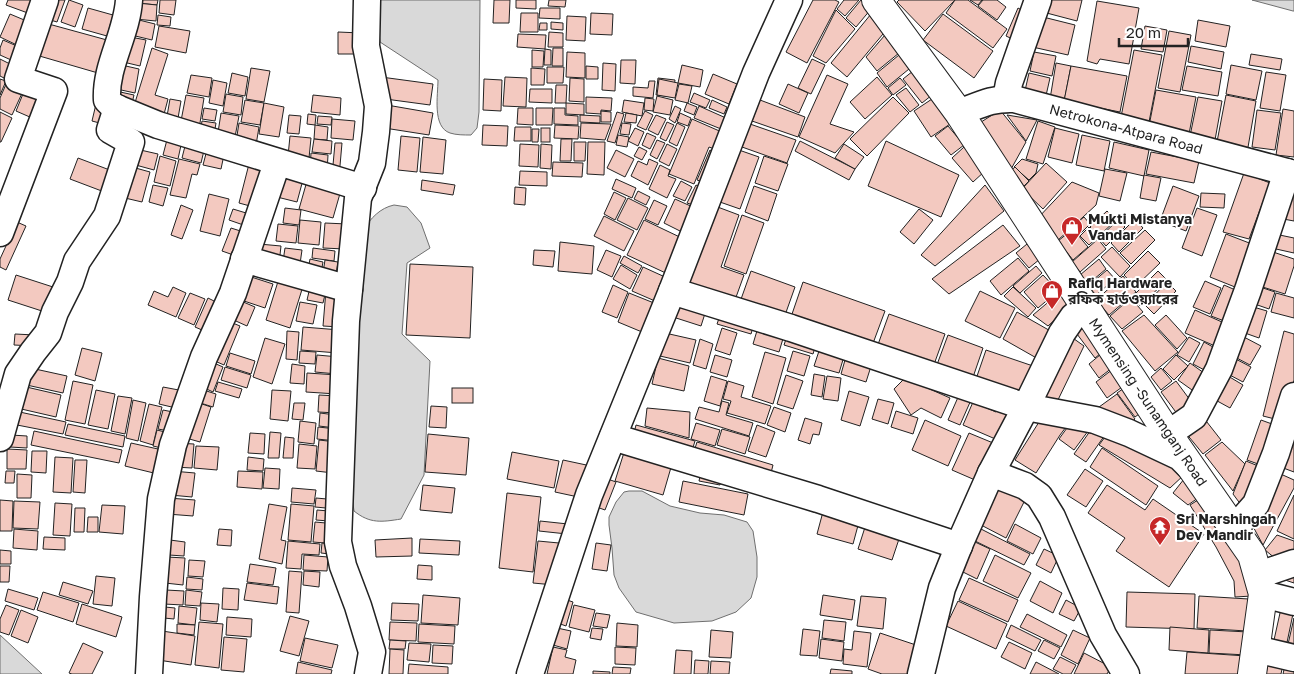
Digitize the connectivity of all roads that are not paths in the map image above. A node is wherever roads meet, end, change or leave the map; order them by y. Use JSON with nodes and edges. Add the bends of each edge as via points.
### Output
{"nodes":[{"id":1,"x":45,"y":0,"type":"edge"},
{"id":2,"x":129,"y":0,"type":"edge"},
{"id":3,"x":368,"y":0,"type":"edge"},
{"id":4,"x":789,"y":0,"type":"edge"},
{"id":5,"x":876,"y":0,"type":"edge"},
{"id":6,"x":1038,"y":0,"type":"edge"},
{"id":7,"x":1006,"y":99,"type":"junction"},
{"id":8,"x":117,"y":108,"type":"junction"},
{"id":9,"x":959,"y":113,"type":"junction"},
{"id":10,"x":277,"y":163,"type":"junction"},
{"id":11,"x":1290,"y":173,"type":"edge"},
{"id":12,"x":362,"y":188,"type":"junction"},
{"id":13,"x":0,"y":233,"type":"edge"},
{"id":14,"x":244,"y":259,"type":"junction"},
{"id":15,"x":349,"y":289,"type":"junction"},
{"id":16,"x":672,"y":291,"type":"junction"},
{"id":17,"x":1085,"y":306,"type":"junction"},
{"id":18,"x":1294,"y":396,"type":"edge"},
{"id":19,"x":1026,"y":408,"type":"junction"},
{"id":20,"x":1168,"y":434,"type":"junction"},
{"id":21,"x":613,"y":437,"type":"junction"},
{"id":22,"x":0,"y":438,"type":"edge"},
{"id":23,"x":1193,"y":470,"type":"junction"},
{"id":24,"x":991,"y":473,"type":"junction"},
{"id":25,"x":1234,"y":529,"type":"junction"},
{"id":26,"x":959,"y":546,"type":"junction"},
{"id":27,"x":1294,"y":563,"type":"edge"},
{"id":28,"x":1261,"y":584,"type":"junction"},
{"id":29,"x":1294,"y":602,"type":"edge"},
{"id":30,"x":1294,"y":658,"type":"edge"},
{"id":31,"x":1254,"y":661,"type":"edge"},
{"id":32,"x":149,"y":674,"type":"edge"},
{"id":33,"x":368,"y":674,"type":"edge"},
{"id":34,"x":530,"y":674,"type":"edge"},
{"id":35,"x":922,"y":674,"type":"edge"},
{"id":36,"x":1126,"y":674,"type":"edge"}],
"edges":[{"from":1,"to":13,"type":"street","via":[[18,79],[54,91]]},
{"from":2,"to":8,"type":"street","via":[[107,86],[107,100]]},
{"from":3,"to":12,"type":"street","via":[[366,46],[378,106],[372,163]]},
{"from":4,"to":16,"type":"street","via":[[756,73]]},
{"from":5,"to":9,"type":"main road","name":"Mymensing -Sunamganj Road"},
{"from":6,"to":7,"type":"street"},
{"from":7,"to":9,"type":"street","name":"Netrokona-Atpara Road","via":[[992,100]]},
{"from":7,"to":11,"type":"street","name":"Netrokona-Atpara Road"},
{"from":8,"to":10,"type":"street","via":[[158,125]]},
{"from":8,"to":22,"type":"street","via":[[110,130],[131,142],[107,216],[77,261],[48,333],[18,374]]},
{"from":9,"to":17,"type":"main road","name":"Mymensing -Sunamganj Road"},
{"from":10,"to":12,"type":"street"},
{"from":10,"to":14,"type":"street"},
{"from":11,"to":20,"type":"street","via":[[1219,369],[1194,416]]},
{"from":12,"to":15,"type":"street","via":[[358,198]]},
{"from":14,"to":15,"type":"street"},
{"from":14,"to":32,"type":"street","via":[[173,444],[161,499]]},
{"from":15,"to":33,"type":"street","via":[[338,542],[372,652]]},
{"from":16,"to":19,"type":"street"},
{"from":16,"to":21,"type":"street"},
{"from":17,"to":19,"type":"street","via":[[1062,333]]},
{"from":17,"to":20,"type":"main road","name":"Mymensing -Sunamganj Road"},
{"from":18,"to":25,"type":"street","via":[[1256,504]]},
{"from":19,"to":23,"type":"street","via":[[1095,420],[1180,457]]},
{"from":19,"to":24,"type":"street"},
{"from":20,"to":23,"type":"main road","name":"Mymensing -Sunamganj Road"},
{"from":21,"to":26,"type":"street"},
{"from":21,"to":34,"type":"street","via":[[589,495]]},
{"from":23,"to":25,"type":"main road","name":"Mymensing -Sunamganj Road"},
{"from":24,"to":26,"type":"street"},
{"from":24,"to":36,"type":"street","via":[[1025,486],[1039,496],[1052,517],[1103,635]]},
{"from":25,"to":28,"type":"main road","name":"Mymensing -Sunamganj Road","via":[[1252,555]]},
{"from":26,"to":35,"type":"street","via":[[942,588]]},
{"from":27,"to":28,"type":"street"},
{"from":28,"to":29,"type":"street"},
{"from":28,"to":31,"type":"main road","name":"Mymensing -Sunamganj Road"},
{"from":30,"to":31,"type":"street"}]}
